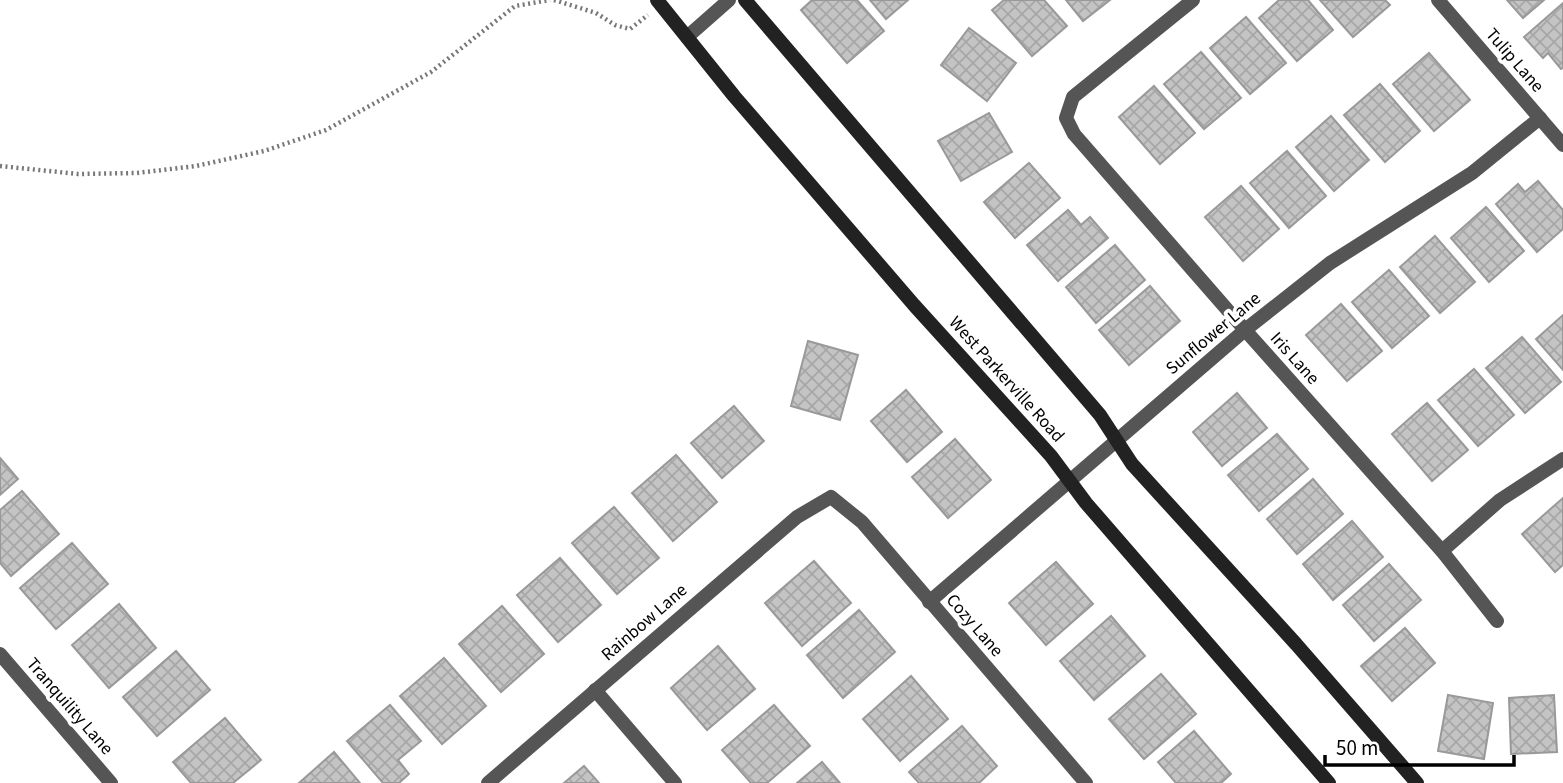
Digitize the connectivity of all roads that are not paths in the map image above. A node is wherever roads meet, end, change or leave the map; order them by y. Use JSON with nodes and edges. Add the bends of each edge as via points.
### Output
{"nodes":[{"id":1,"x":657,"y":0,"type":"edge"},
{"id":2,"x":729,"y":0,"type":"edge"},
{"id":3,"x":745,"y":0,"type":"edge"},
{"id":4,"x":1193,"y":0,"type":"edge"},
{"id":5,"x":1438,"y":0,"type":"edge"},
{"id":6,"x":687,"y":37,"type":"junction"},
{"id":7,"x":1540,"y":118,"type":"junction"},
{"id":8,"x":1563,"y":145,"type":"edge"},
{"id":9,"x":1245,"y":330,"type":"junction"},
{"id":10,"x":1117,"y":440,"type":"junction"},
{"id":11,"x":1563,"y":459,"type":"edge"},
{"id":12,"x":1069,"y":480,"type":"junction"},
{"id":13,"x":831,"y":497,"type":"joint"},
{"id":14,"x":1442,"y":551,"type":"junction"},
{"id":15,"x":929,"y":602,"type":"junction"},
{"id":16,"x":1497,"y":621,"type":"dead end"},
{"id":17,"x":0,"y":654,"type":"edge"},
{"id":18,"x":595,"y":690,"type":"junction"},
{"id":19,"x":111,"y":783,"type":"edge"},
{"id":20,"x":488,"y":783,"type":"edge"},
{"id":21,"x":675,"y":783,"type":"edge"},
{"id":22,"x":1086,"y":783,"type":"edge"},
{"id":23,"x":1329,"y":783,"type":"edge"},
{"id":24,"x":1417,"y":783,"type":"edge"}],
"edges":[{"from":1,"to":6,"type":"main road","name":"West Parkerville Road"},
{"from":2,"to":6,"type":"street"},
{"from":3,"to":10,"type":"main road"},
{"from":4,"to":9,"type":"street","name":"Iris Lane","via":[[1073,97],[1066,118],[1092,157]]},
{"from":5,"to":7,"type":"street","name":"Tulip Lane"},
{"from":6,"to":12,"type":"main road","name":"West Parkerville Road"},
{"from":7,"to":8,"type":"street","name":"Tulip Lane"},
{"from":7,"to":9,"type":"street","name":"Sunflower Lane","via":[[1472,173],[1330,263]]},
{"from":9,"to":10,"type":"street","name":"Sunflower Lane"},
{"from":9,"to":14,"type":"street","name":"Iris Lane"},
{"from":10,"to":12,"type":"street","name":"Sunflower Lane"},
{"from":10,"to":24,"type":"main road","via":[[1132,464]]},
{"from":11,"to":14,"type":"street","via":[[1500,500]]},
{"from":12,"to":15,"type":"street","name":"Sunflower Lane"},
{"from":12,"to":23,"type":"main road","name":"West Parkerville Road"},
{"from":13,"to":15,"type":"street","name":"Cozy Lane","via":[[862,522]]},
{"from":13,"to":18,"type":"street","name":"Rainbow Lane","via":[[797,517]]},
{"from":14,"to":16,"type":"street","name":"Iris Lane"},
{"from":15,"to":22,"type":"street","name":"Cozy Lane"},
{"from":17,"to":19,"type":"street","name":"Tranquility Lane"},
{"from":18,"to":20,"type":"street","name":"Rainbow Lane"},
{"from":18,"to":21,"type":"street"}]}
